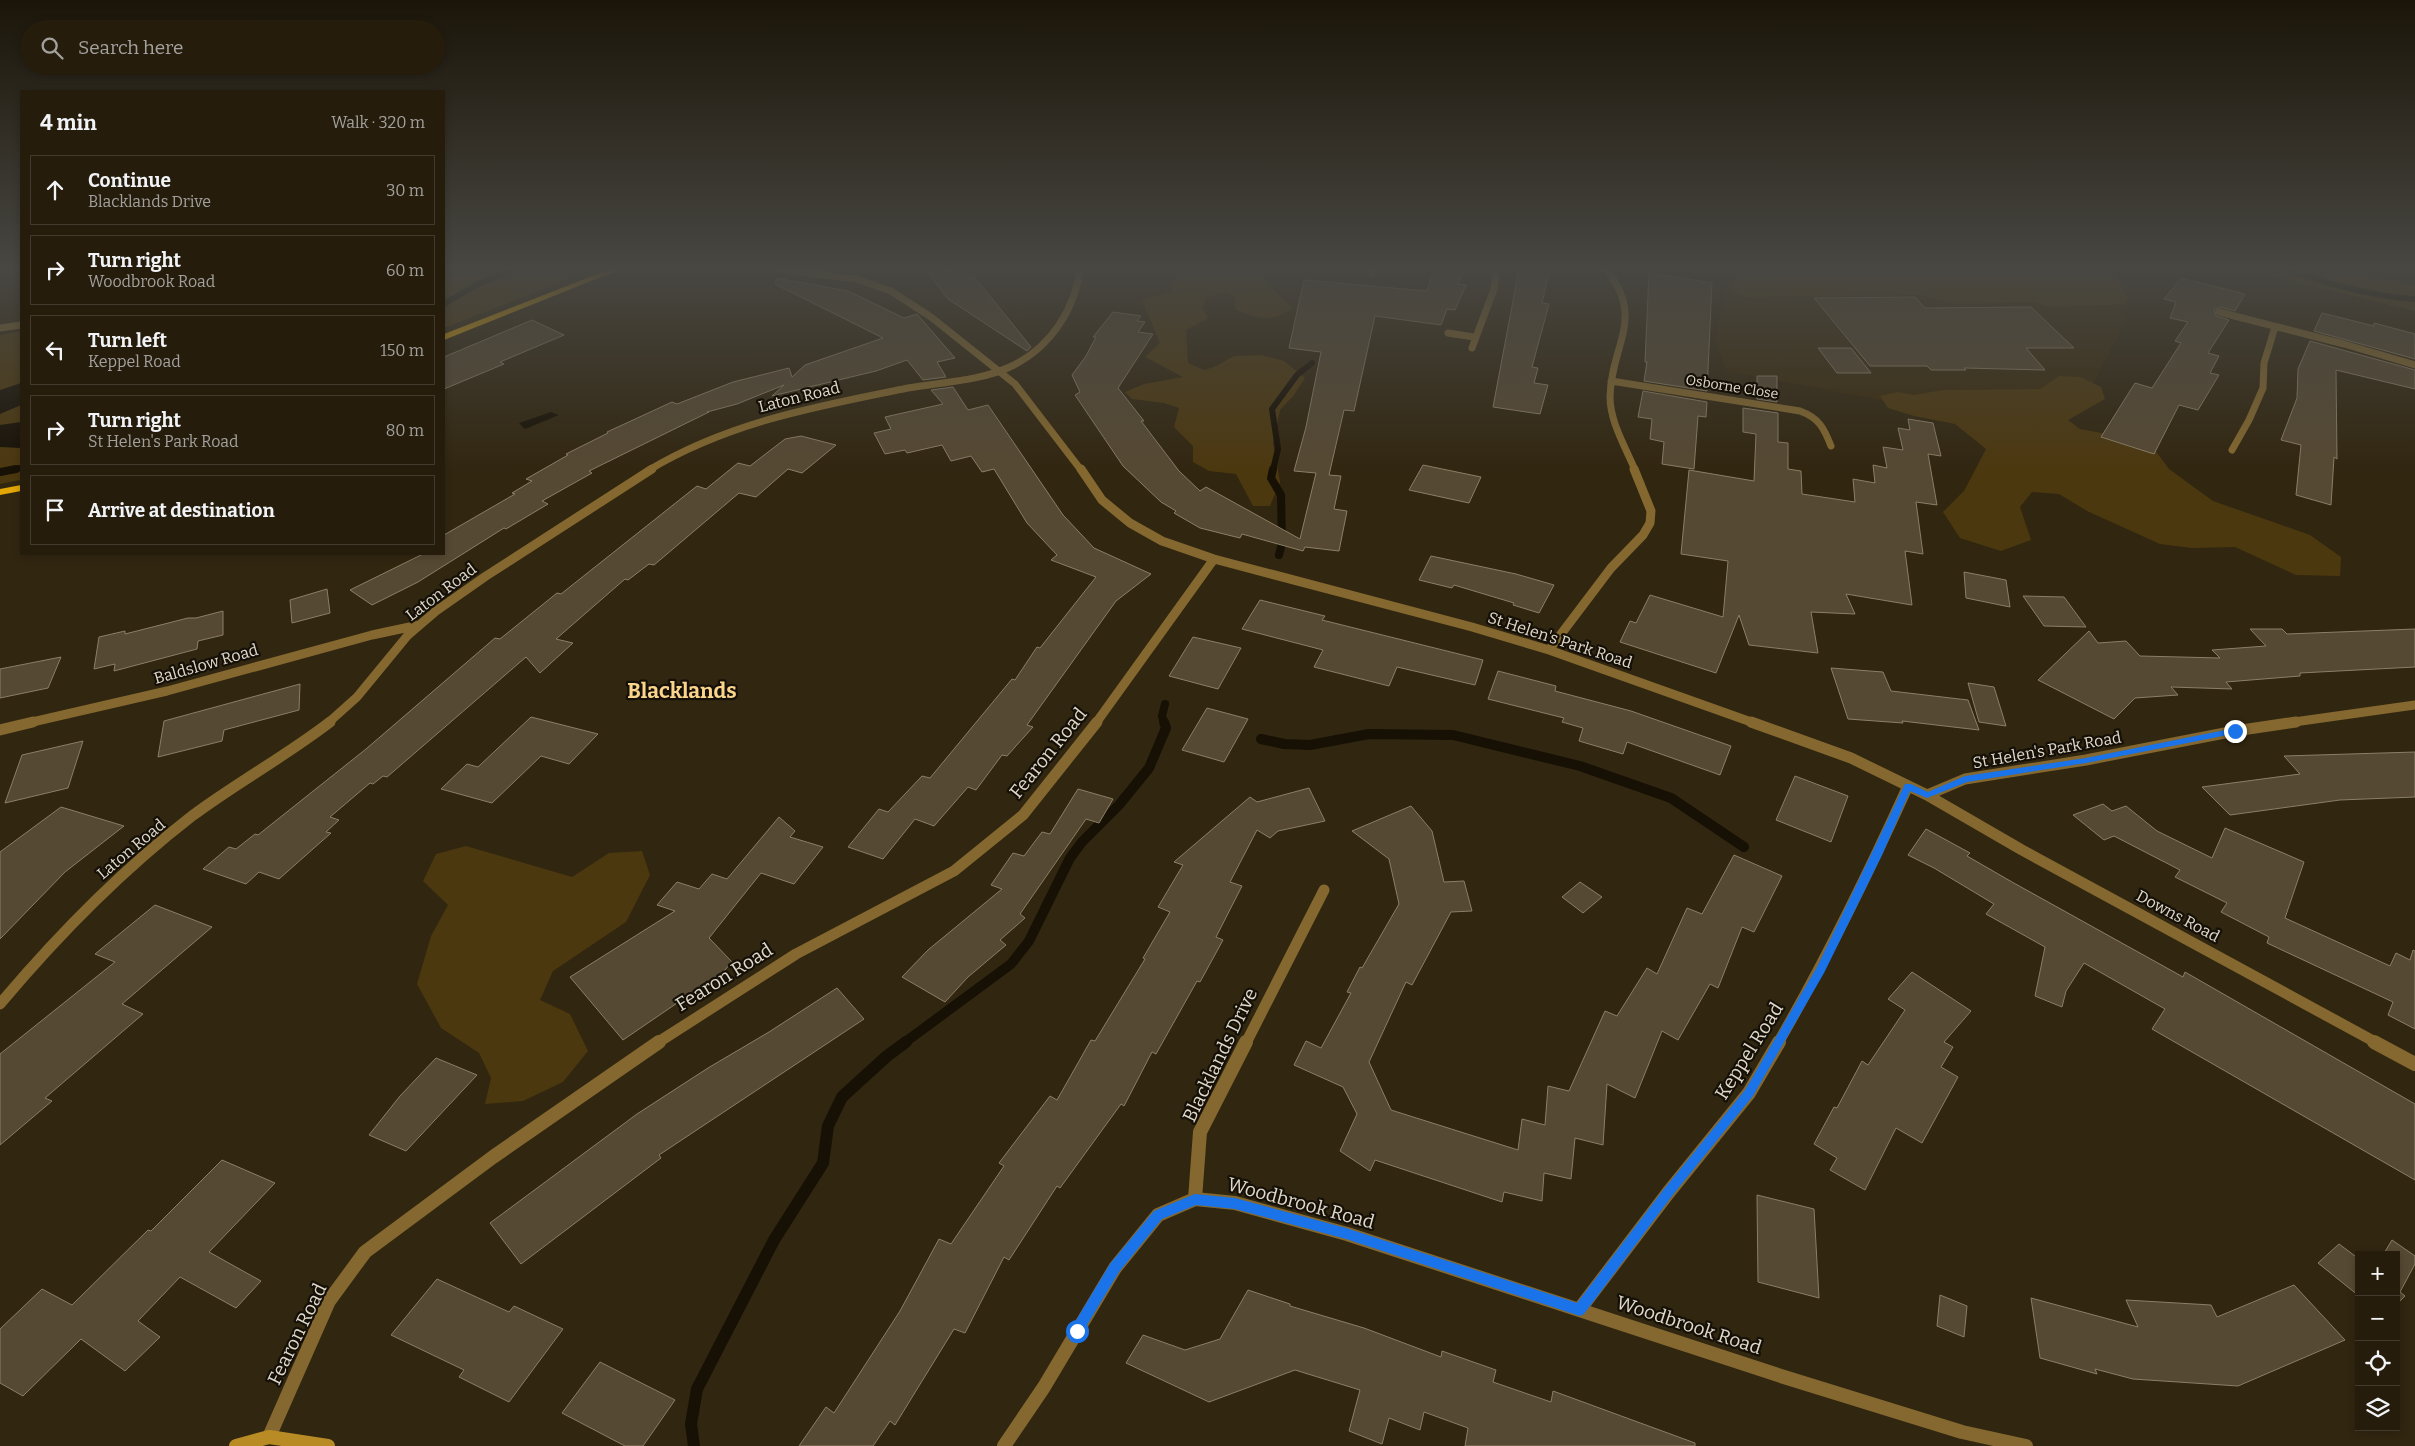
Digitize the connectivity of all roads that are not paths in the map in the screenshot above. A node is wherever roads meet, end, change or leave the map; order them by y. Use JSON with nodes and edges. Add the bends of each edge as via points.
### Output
{"nodes":[{"id":1,"x":956,"y":336,"type":"edge"},
{"id":2,"x":1050,"y":336,"type":"edge"},
{"id":3,"x":1471,"y":336,"type":"edge"},
{"id":4,"x":1621,"y":336,"type":"edge"},
{"id":5,"x":2272,"y":336,"type":"edge"},
{"id":6,"x":2310,"y":336,"type":"edge"},
{"id":7,"x":1474,"y":337,"type":"joint"},
{"id":8,"x":1472,"y":348,"type":"dead end"},
{"id":9,"x":2415,"y":365,"type":"edge"},
{"id":10,"x":1000,"y":370,"type":"junction"},
{"id":11,"x":1611,"y":381,"type":"junction"},
{"id":12,"x":1831,"y":446,"type":"dead end"},
{"id":13,"x":2232,"y":450,"type":"dead end"},
{"id":14,"x":20,"y":488,"type":"edge"},
{"id":15,"x":0,"y":492,"type":"edge"},
{"id":16,"x":1214,"y":559,"type":"junction"},
{"id":17,"x":419,"y":625,"type":"junction"},
{"id":18,"x":1550,"y":650,"type":"junction"},
{"id":19,"x":2415,"y":705,"type":"edge"},
{"id":20,"x":0,"y":730,"type":"edge"},
{"id":21,"x":1908,"y":786,"type":"junction"},
{"id":22,"x":1927,"y":795,"type":"junction"},
{"id":23,"x":1324,"y":890,"type":"dead end"},
{"id":24,"x":0,"y":1004,"type":"edge"},
{"id":25,"x":2415,"y":1064,"type":"edge"},
{"id":26,"x":1195,"y":1199,"type":"junction"},
{"id":27,"x":1580,"y":1310,"type":"junction"},
{"id":28,"x":269,"y":1437,"type":"junction"},
{"id":29,"x":236,"y":1446,"type":"edge"},
{"id":30,"x":328,"y":1446,"type":"edge"},
{"id":31,"x":1004,"y":1446,"type":"edge"},
{"id":32,"x":2026,"y":1446,"type":"edge"}],
"edges":[{"from":1,"to":10,"type":"street","name":"St Helen's Park Road"},
{"from":2,"to":10,"type":"street","name":"Laton Road","via":[[1028,356]]},
{"from":3,"to":7,"type":"street"},
{"from":4,"to":11,"type":"street"},
{"from":5,"to":13,"type":"street","via":[[2264,363],[2263,388]]},
{"from":6,"to":9,"type":"street"},
{"from":7,"to":8,"type":"street"},
{"from":10,"to":16,"type":"street","name":"St Helen's Park Road","via":[[1036,408],[1102,500],[1130,524],[1162,541]]},
{"from":10,"to":17,"type":"street","name":"Laton Road","via":[[794,412],[750,424],[688,449],[628,484],[469,588]]},
{"from":11,"to":12,"type":"street","name":"Osborne Close","via":[[1800,411],[1816,416]]},
{"from":11,"to":18,"type":"street","via":[[1609,399],[1612,414],[1650,511],[1650,523],[1605,576]]},
{"from":14,"to":15,"type":"main road"},
{"from":16,"to":18,"type":"street","name":"St Helen's Park Road","via":[[1472,626]]},
{"from":16,"to":28,"type":"street","name":"Fearon Road","via":[[1117,697],[1023,815],[962,865],[796,954],[690,1020],[493,1157],[365,1252],[329,1301]]},
{"from":17,"to":20,"type":"street","name":"Baldslow Road","via":[[167,691]]},
{"from":17,"to":24,"type":"street","name":"Laton Road","via":[[359,696],[333,720],[194,816],[103,891]]},
{"from":18,"to":21,"type":"street","name":"St Helen's Park Road","via":[[1851,758]]},
{"from":19,"to":22,"type":"street","name":"St Helen's Park Road","via":[[2235,731],[1965,779]]},
{"from":21,"to":22,"type":"street","name":"St Helen's Park Road"},
{"from":21,"to":27,"type":"street","name":"Keppel Road","via":[[1820,970],[1749,1093],[1668,1192]]},
{"from":22,"to":25,"type":"street","name":"Downs Road"},
{"from":23,"to":26,"type":"street","name":"Blacklands Drive","via":[[1200,1132]]},
{"from":26,"to":27,"type":"street","name":"Woodbrook Road","via":[[1235,1203],[1346,1234]]},
{"from":26,"to":31,"type":"street","via":[[1158,1215],[1115,1268],[1044,1387]]},
{"from":27,"to":32,"type":"street","name":"Woodbrook Road","via":[[1784,1378],[1962,1432]]},
{"from":28,"to":29,"type":"street"},
{"from":28,"to":30,"type":"street"}]}
